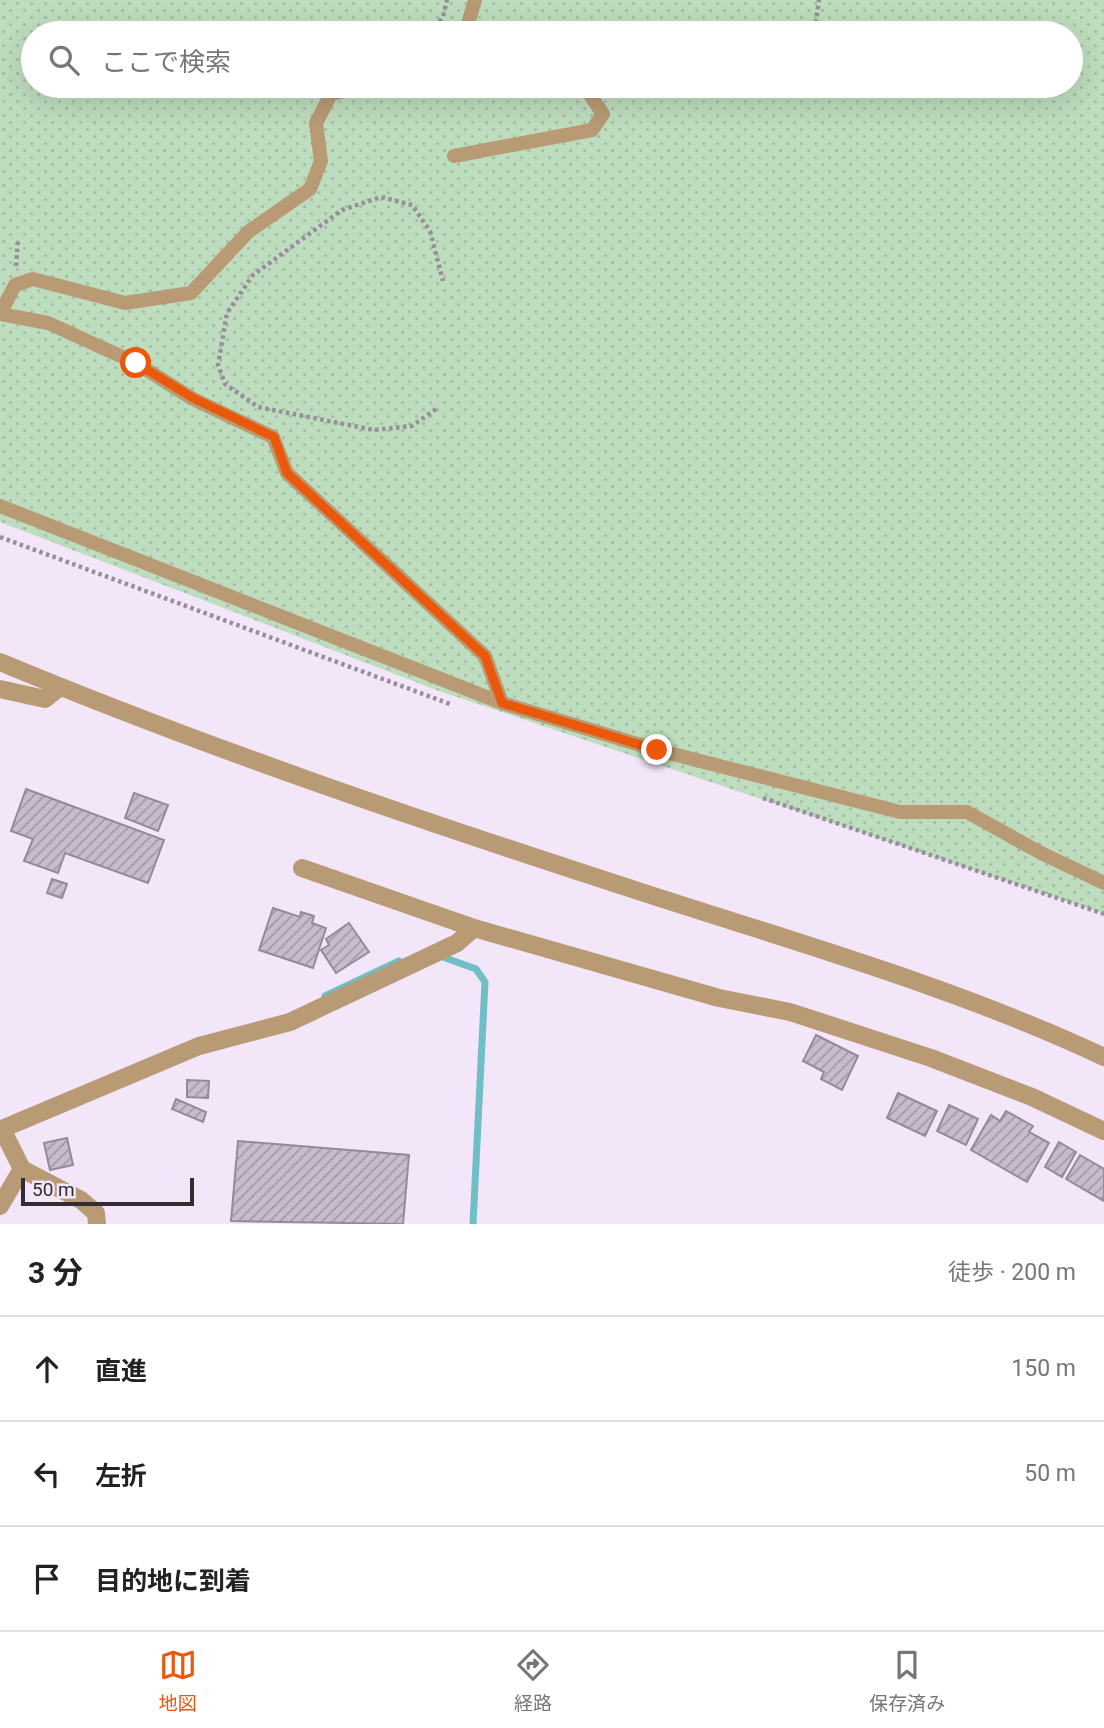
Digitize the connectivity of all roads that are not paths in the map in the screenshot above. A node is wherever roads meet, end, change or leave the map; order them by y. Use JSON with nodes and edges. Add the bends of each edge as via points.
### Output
{"nodes":[{"id":1,"x":475,"y":0,"type":"edge"},
{"id":2,"x":469,"y":21,"type":"edge"},
{"id":3,"x":329,"y":98,"type":"edge"},
{"id":4,"x":592,"y":98,"type":"edge"},
{"id":5,"x":454,"y":156,"type":"dead end"},
{"id":6,"x":0,"y":314,"type":"edge"},
{"id":7,"x":0,"y":506,"type":"edge"},
{"id":8,"x":0,"y":662,"type":"edge"},
{"id":9,"x":60,"y":687,"type":"junction"},
{"id":10,"x":0,"y":689,"type":"edge"},
{"id":11,"x":502,"y":703,"type":"junction"},
{"id":12,"x":302,"y":868,"type":"dead end"},
{"id":13,"x":1104,"y":883,"type":"edge"},
{"id":14,"x":474,"y":928,"type":"junction"},
{"id":15,"x":1104,"y":1057,"type":"edge"},
{"id":16,"x":1,"y":1129,"type":"edge"},
{"id":17,"x":1104,"y":1131,"type":"edge"},
{"id":18,"x":23,"y":1169,"type":"junction"},
{"id":19,"x":0,"y":1206,"type":"edge"},
{"id":20,"x":97,"y":1224,"type":"edge"}],
"edges":[{"from":1,"to":2,"type":"lane"},
{"from":3,"to":6,"type":"lane","via":[[316,123],[321,161],[310,189],[248,232],[191,293],[125,303],[33,279],[15,285]]},
{"from":4,"to":5,"type":"lane","via":[[603,114],[592,130]]},
{"from":6,"to":11,"type":"lane","via":[[48,323],[136,363],[193,398],[274,437],[287,473],[485,656]]},
{"from":7,"to":11,"type":"lane"},
{"from":8,"to":9,"type":"street"},
{"from":9,"to":10,"type":"street","via":[[45,699]]},
{"from":9,"to":15,"type":"street","via":[[422,821],[920,983],[1044,1029]]},
{"from":11,"to":13,"type":"lane","via":[[657,750],[900,812],[967,812]]},
{"from":12,"to":14,"type":"street"},
{"from":14,"to":16,"type":"street","via":[[457,943],[290,1022],[199,1046]]},
{"from":14,"to":17,"type":"street","via":[[719,998],[790,1012],[944,1063]]},
{"from":16,"to":18,"type":"street"},
{"from":18,"to":19,"type":"street"},
{"from":18,"to":20,"type":"street","via":[[81,1200],[96,1213]]}]}
